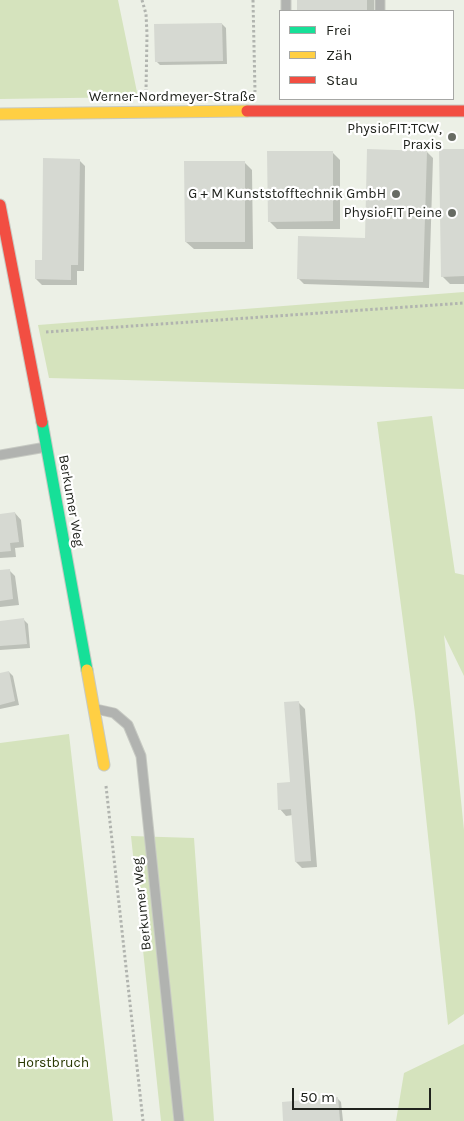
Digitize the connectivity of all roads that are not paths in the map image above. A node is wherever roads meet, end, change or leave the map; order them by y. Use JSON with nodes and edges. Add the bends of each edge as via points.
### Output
{"nodes":[{"id":1,"x":287,"y":100,"type":"edge"},
{"id":2,"x":380,"y":100,"type":"edge"},
{"id":3,"x":464,"y":111,"type":"edge"},
{"id":4,"x":287,"y":112,"type":"junction"},
{"id":5,"x":380,"y":112,"type":"junction"},
{"id":6,"x":0,"y":114,"type":"edge"},
{"id":7,"x":0,"y":205,"type":"edge"},
{"id":8,"x":46,"y":447,"type":"junction"},
{"id":9,"x":0,"y":455,"type":"edge"},
{"id":10,"x":94,"y":708,"type":"junction"},
{"id":11,"x":104,"y":765,"type":"road end"},
{"id":12,"x":179,"y":1121,"type":"edge"}],
"edges":[{"from":1,"to":4,"type":"lane"},
{"from":2,"to":5,"type":"lane"},
{"from":3,"to":5,"type":"street","name":"Werner-Nordmeyer-Straße"},
{"from":4,"to":5,"type":"street","name":"Werner-Nordmeyer-Straße"},
{"from":4,"to":6,"type":"street","name":"Werner-Nordmeyer-Straße"},
{"from":7,"to":8,"type":"street","name":"Berkumer Weg"},
{"from":8,"to":9,"type":"lane","name":"Berkumer Weg"},
{"from":8,"to":10,"type":"street","name":"Berkumer Weg"},
{"from":10,"to":11,"type":"street","name":"Berkumer Weg"},
{"from":10,"to":12,"type":"lane","name":"Berkumer Weg","via":[[114,713],[128,725],[141,756]]}]}
